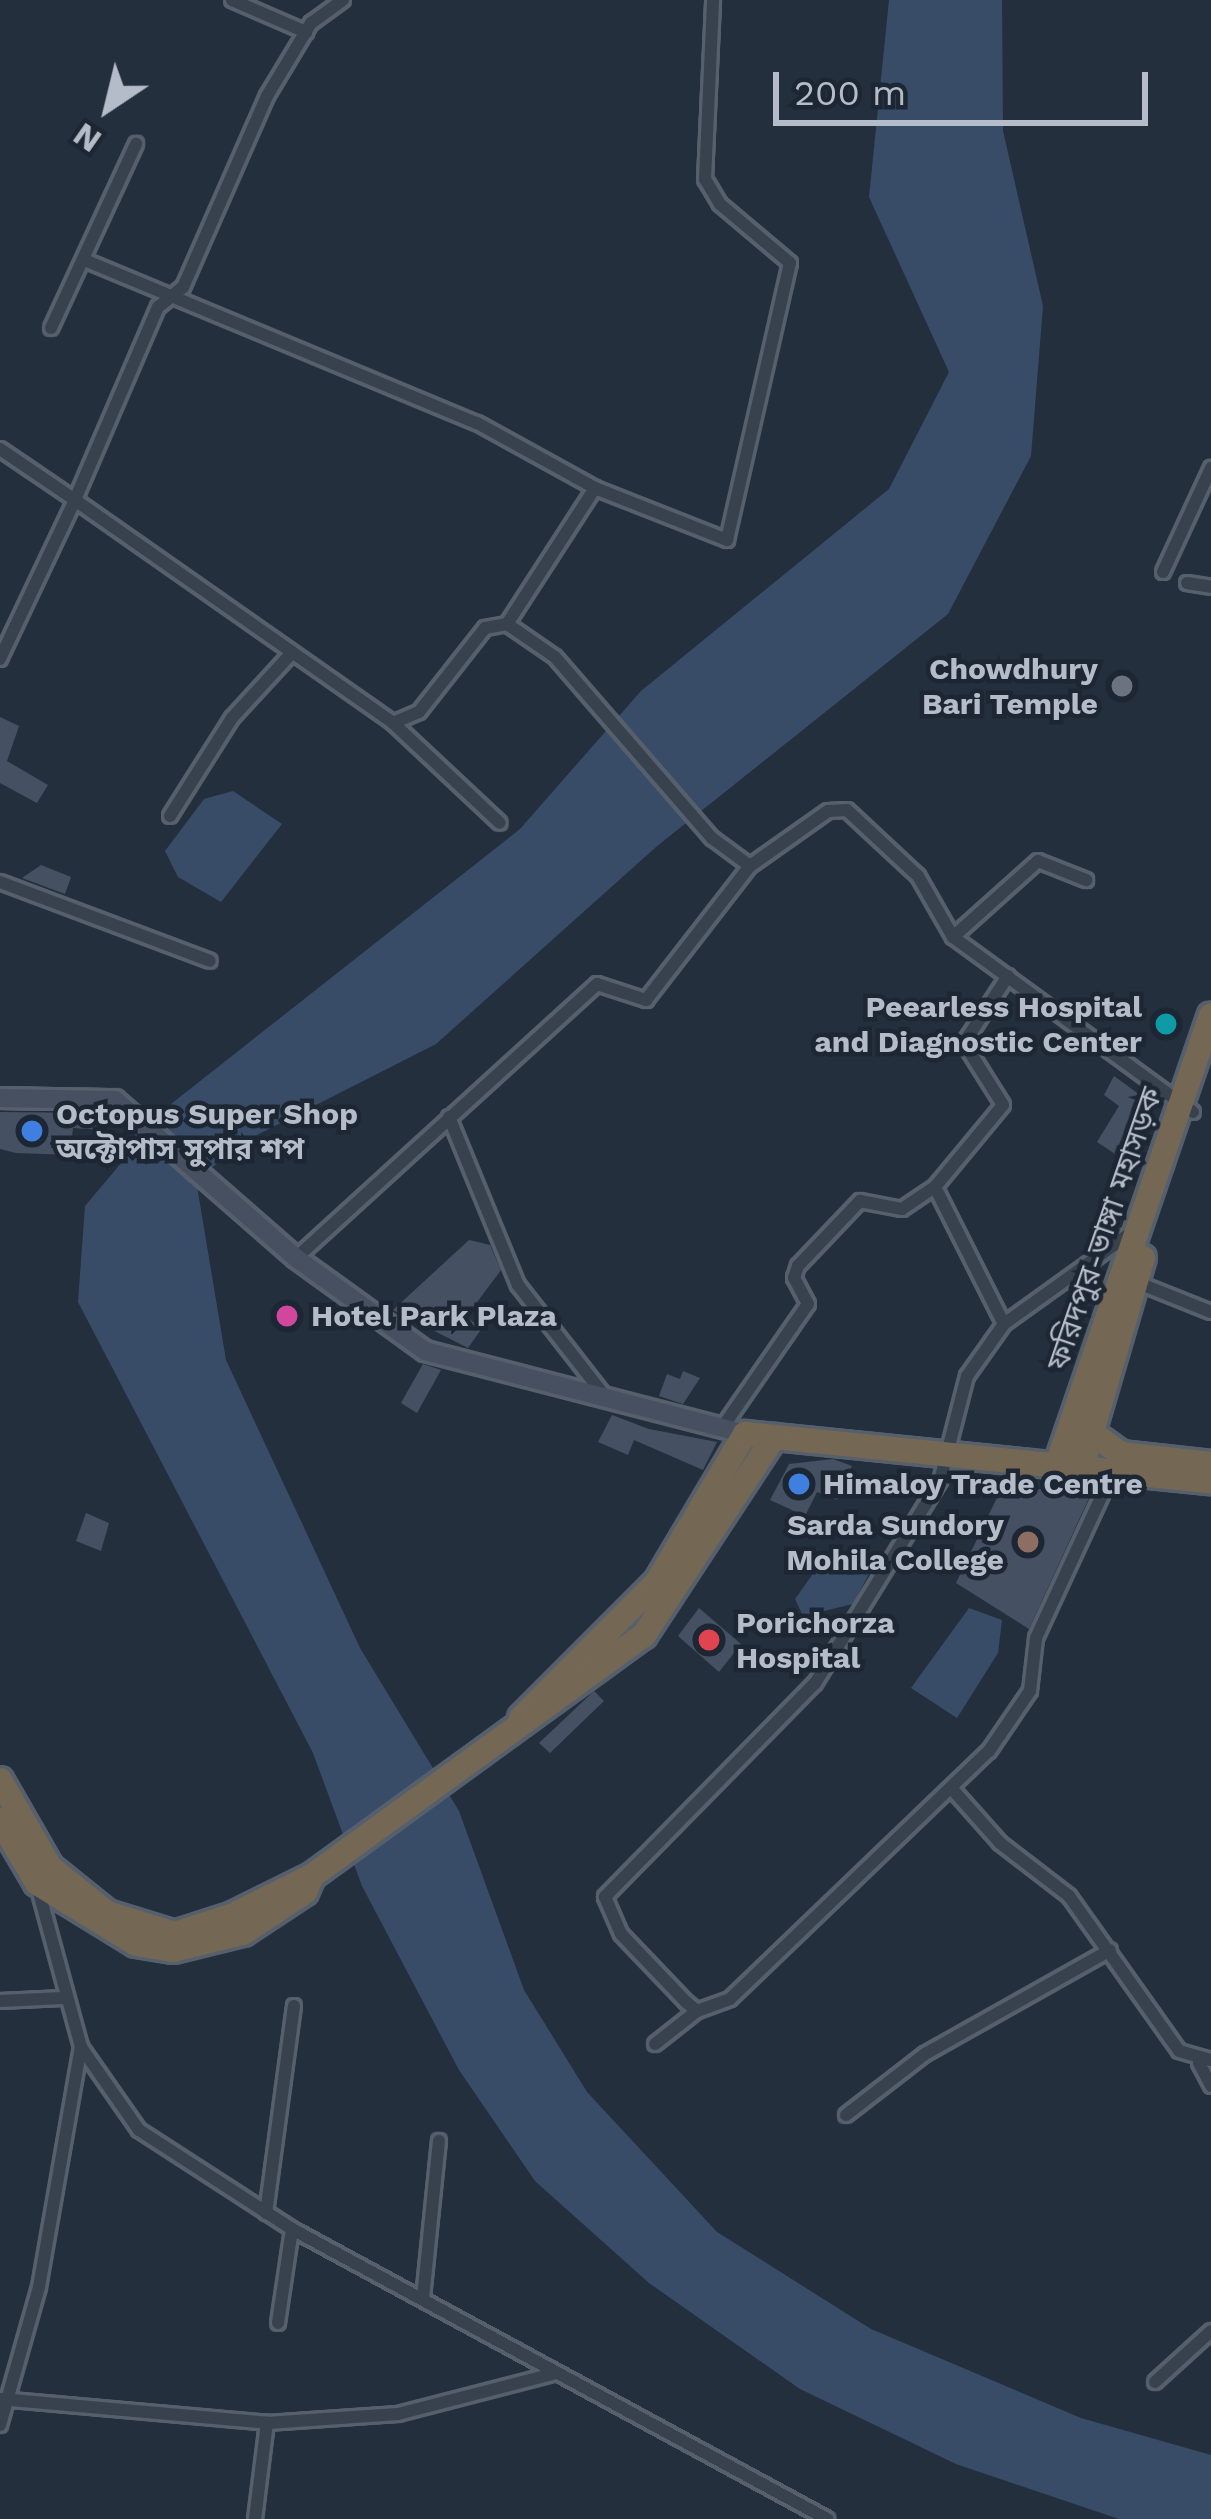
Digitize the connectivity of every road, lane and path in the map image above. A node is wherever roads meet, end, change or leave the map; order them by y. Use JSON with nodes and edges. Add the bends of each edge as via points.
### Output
{"nodes":[{"id":1,"x":232,"y":0,"type":"edge"},
{"id":2,"x":343,"y":0,"type":"edge"},
{"id":3,"x":713,"y":0,"type":"edge"},
{"id":4,"x":306,"y":32,"type":"junction"},
{"id":5,"x":136,"y":144,"type":"dead end"},
{"id":6,"x":87,"y":261,"type":"junction"},
{"id":7,"x":177,"y":296,"type":"junction"},
{"id":8,"x":51,"y":328,"type":"dead end"},
{"id":9,"x":0,"y":449,"type":"edge"},
{"id":10,"x":1211,"y":468,"type":"edge"},
{"id":11,"x":596,"y":488,"type":"junction"},
{"id":12,"x":75,"y":500,"type":"junction"},
{"id":13,"x":1163,"y":572,"type":"dead end"},
{"id":14,"x":1187,"y":583,"type":"dead end"},
{"id":15,"x":1211,"y":587,"type":"edge"},
{"id":16,"x":508,"y":624,"type":"junction"},
{"id":17,"x":2,"y":650,"type":"edge"},
{"id":18,"x":288,"y":657,"type":"junction"},
{"id":19,"x":393,"y":723,"type":"junction"},
{"id":20,"x":170,"y":816,"type":"dead end"},
{"id":21,"x":500,"y":823,"type":"dead end"},
{"id":22,"x":750,"y":866,"type":"junction"},
{"id":23,"x":1086,"y":880,"type":"dead end"},
{"id":24,"x":0,"y":882,"type":"edge"},
{"id":25,"x":953,"y":937,"type":"junction"},
{"id":26,"x":209,"y":962,"type":"dead end"},
{"id":27,"x":1008,"y":976,"type":"junction"},
{"id":28,"x":1211,"y":1016,"type":"edge"},
{"id":29,"x":1211,"y":1063,"type":"edge"},
{"id":30,"x":0,"y":1098,"type":"edge"},
{"id":31,"x":1186,"y":1110,"type":"junction"},
{"id":32,"x":449,"y":1117,"type":"junction"},
{"id":33,"x":935,"y":1187,"type":"junction"},
{"id":34,"x":1136,"y":1230,"type":"junction"},
{"id":35,"x":296,"y":1258,"type":"junction"},
{"id":36,"x":1135,"y":1281,"type":"junction"},
{"id":37,"x":1211,"y":1312,"type":"edge"},
{"id":38,"x":1114,"y":1319,"type":"junction"},
{"id":39,"x":1004,"y":1324,"type":"junction"},
{"id":40,"x":612,"y":1405,"type":"junction"},
{"id":41,"x":1080,"y":1427,"type":"junction"},
{"id":42,"x":733,"y":1431,"type":"junction"},
{"id":43,"x":774,"y":1437,"type":"junction"},
{"id":44,"x":946,"y":1453,"type":"junction"},
{"id":45,"x":1070,"y":1464,"type":"junction"},
{"id":46,"x":1211,"y":1464,"type":"edge"},
{"id":47,"x":1113,"y":1472,"type":"junction"},
{"id":48,"x":1211,"y":1481,"type":"edge"},
{"id":49,"x":521,"y":1718,"type":"junction"},
{"id":50,"x":0,"y":1780,"type":"edge"},
{"id":51,"x":952,"y":1790,"type":"junction"},
{"id":52,"x":0,"y":1820,"type":"edge"},
{"id":53,"x":44,"y":1875,"type":"junction"},
{"id":54,"x":1110,"y":1950,"type":"junction"},
{"id":55,"x":63,"y":1998,"type":"junction"},
{"id":56,"x":0,"y":2001,"type":"edge"},
{"id":57,"x":294,"y":2006,"type":"dead end"},
{"id":58,"x":697,"y":2011,"type":"junction"},
{"id":59,"x":655,"y":2044,"type":"dead end"},
{"id":60,"x":81,"y":2047,"type":"junction"},
{"id":61,"x":1205,"y":2062,"type":"edge"},
{"id":62,"x":1211,"y":2086,"type":"edge"},
{"id":63,"x":846,"y":2115,"type":"dead end"},
{"id":64,"x":440,"y":2141,"type":"dead end"},
{"id":65,"x":266,"y":2213,"type":"junction"},
{"id":66,"x":292,"y":2229,"type":"junction"},
{"id":67,"x":423,"y":2298,"type":"junction"},
{"id":68,"x":278,"y":2323,"type":"dead end"},
{"id":69,"x":1211,"y":2331,"type":"edge"},
{"id":70,"x":553,"y":2374,"type":"junction"},
{"id":71,"x":1155,"y":2382,"type":"dead end"},
{"id":72,"x":5,"y":2399,"type":"edge"},
{"id":73,"x":267,"y":2423,"type":"junction"},
{"id":74,"x":0,"y":2425,"type":"edge"},
{"id":75,"x":255,"y":2519,"type":"edge"},
{"id":76,"x":827,"y":2519,"type":"edge"}],
"edges":[{"from":1,"to":4,"type":"street"},
{"from":2,"to":4,"type":"street"},
{"from":3,"to":11,"type":"street","via":[[705,178],[720,204],[790,262],[734,534],[717,541]]},
{"from":4,"to":7,"type":"street"},
{"from":5,"to":6,"type":"street"},
{"from":6,"to":7,"type":"street"},
{"from":6,"to":8,"type":"street"},
{"from":7,"to":11,"type":"street","via":[[477,423]]},
{"from":7,"to":12,"type":"street","via":[[158,307]]},
{"from":9,"to":12,"type":"street"},
{"from":10,"to":13,"type":"street"},
{"from":11,"to":16,"type":"street"},
{"from":12,"to":17,"type":"street"},
{"from":12,"to":18,"type":"street"},
{"from":14,"to":15,"type":"street"},
{"from":16,"to":19,"type":"street","via":[[484,628],[419,712]]},
{"from":16,"to":22,"type":"street","via":[[555,657],[712,838]]},
{"from":18,"to":19,"type":"street"},
{"from":18,"to":20,"type":"street","via":[[232,718]]},
{"from":19,"to":21,"type":"street"},
{"from":22,"to":25,"type":"street","via":[[828,811],[848,810],[918,876]]},
{"from":22,"to":32,"type":"street","via":[[646,1000],[597,984]]},
{"from":23,"to":25,"type":"street","via":[[1038,861]]},
{"from":24,"to":26,"type":"street"},
{"from":25,"to":27,"type":"street"},
{"from":27,"to":31,"type":"street"},
{"from":27,"to":33,"type":"street","via":[[964,1043],[1003,1105]]},
{"from":28,"to":31,"type":"highway","name":"ফরিদপুর-ভাঙ্গা মহাসড়ক"},
{"from":29,"to":31,"type":"highway","name":"ফরিদপুর-ভাঙ্গা মহাসড়ক"},
{"from":30,"to":35,"type":"main road","via":[[115,1100]]},
{"from":31,"to":34,"type":"highway","name":"ফরিদপুর-ভাঙ্গা মহাসড়ক"},
{"from":31,"to":36,"type":"highway","name":"ফরিদপুর-ভাঙ্গা মহাসড়ক"},
{"from":32,"to":35,"type":"street"},
{"from":32,"to":40,"type":"street","via":[[518,1285]]},
{"from":33,"to":39,"type":"street"},
{"from":33,"to":42,"type":"street","via":[[902,1209],[860,1201],[798,1266],[808,1304]]},
{"from":34,"to":38,"type":"highway","name":"ফরিদপুর-ভাঙ্গা মহাসড়ক"},
{"from":34,"to":39,"type":"street"},
{"from":35,"to":40,"type":"main road","via":[[425,1351]]},
{"from":36,"to":37,"type":"street"},
{"from":36,"to":38,"type":"highway","name":"ফরিদপুর-ভাঙ্গা মহাসড়ক"},
{"from":38,"to":41,"type":"highway","name":"ফরিদপুর-ভাঙ্গা মহাসড়ক"},
{"from":39,"to":44,"type":"street","via":[[967,1376]]},
{"from":40,"to":42,"type":"main road"},
{"from":41,"to":44,"type":"highway","via":[[1037,1451]]},
{"from":41,"to":45,"type":"highway","name":"ফরিদপুর-ভাঙ্গা মহাসড়ক"},
{"from":41,"to":46,"type":"highway","via":[[1121,1454]]},
{"from":42,"to":43,"type":"highway"},
{"from":42,"to":49,"type":"highway","via":[[657,1582]]},
{"from":43,"to":44,"type":"highway"},
{"from":43,"to":49,"type":"highway","via":[[644,1635],[548,1710]]},
{"from":44,"to":45,"type":"highway"},
{"from":44,"to":58,"type":"street","via":[[927,1508],[815,1683],[605,1897],[622,1934]]},
{"from":45,"to":47,"type":"highway"},
{"from":47,"to":48,"type":"highway"},
{"from":47,"to":51,"type":"street","via":[[1036,1638],[1023,1705]]},
{"from":49,"to":53,"type":"highway","via":[[243,1933],[173,1950],[99,1928]]},
{"from":50,"to":53,"type":"highway"},
{"from":51,"to":54,"type":"street","via":[[1069,1896]]},
{"from":51,"to":58,"type":"street","via":[[730,1999]]},
{"from":52,"to":53,"type":"highway"},
{"from":53,"to":55,"type":"street"},
{"from":54,"to":61,"type":"street","via":[[1179,2051]]},
{"from":54,"to":63,"type":"street","via":[[926,2054]]},
{"from":55,"to":56,"type":"street"},
{"from":55,"to":60,"type":"street"},
{"from":57,"to":65,"type":"street"},
{"from":58,"to":59,"type":"street"},
{"from":60,"to":65,"type":"street","via":[[139,2130]]},
{"from":60,"to":72,"type":"street"},
{"from":61,"to":62,"type":"street"},
{"from":64,"to":67,"type":"street"},
{"from":65,"to":66,"type":"street"},
{"from":66,"to":67,"type":"street"},
{"from":66,"to":68,"type":"street"},
{"from":67,"to":70,"type":"street"},
{"from":69,"to":71,"type":"street"},
{"from":70,"to":73,"type":"street","via":[[398,2414]]},
{"from":70,"to":76,"type":"street"},
{"from":72,"to":73,"type":"street"},
{"from":72,"to":74,"type":"street"},
{"from":73,"to":75,"type":"street"}]}
